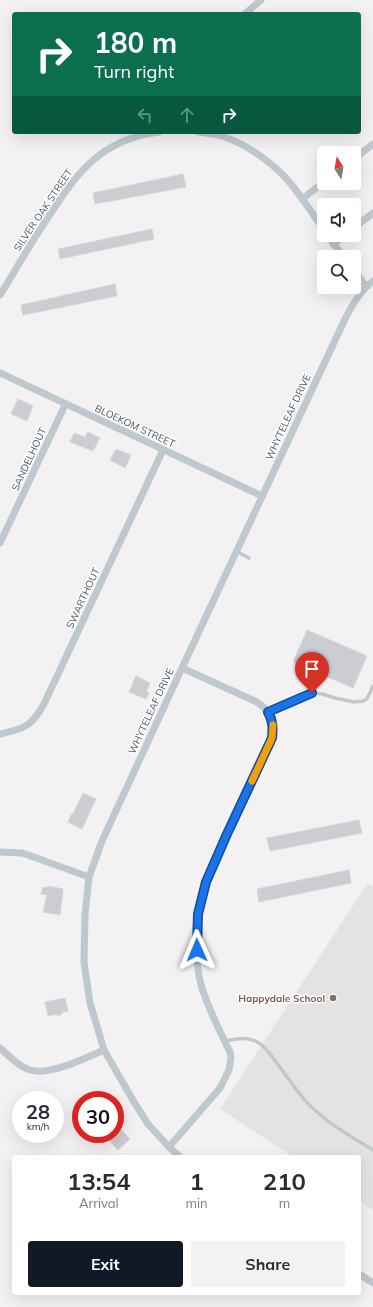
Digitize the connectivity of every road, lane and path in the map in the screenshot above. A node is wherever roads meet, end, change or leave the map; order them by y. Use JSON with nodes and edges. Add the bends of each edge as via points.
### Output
{"nodes":[{"id":1,"x":261,"y":0,"type":"edge"},
{"id":2,"x":247,"y":12,"type":"edge"},
{"id":3,"x":144,"y":134,"type":"edge"},
{"id":4,"x":210,"y":134,"type":"edge"},
{"id":5,"x":373,"y":144,"type":"edge"},
{"id":6,"x":361,"y":153,"type":"edge"},
{"id":7,"x":317,"y":187,"type":"edge"},
{"id":8,"x":302,"y":199,"type":"junction"},
{"id":9,"x":373,"y":213,"type":"edge"},
{"id":10,"x":317,"y":220,"type":"edge"},
{"id":11,"x":361,"y":222,"type":"edge"},
{"id":12,"x":334,"y":244,"type":"edge"},
{"id":13,"x":339,"y":250,"type":"edge"},
{"id":14,"x":361,"y":279,"type":"edge"},
{"id":15,"x":373,"y":281,"type":"edge"},
{"id":16,"x":366,"y":286,"type":"junction"},
{"id":17,"x":0,"y":295,"type":"edge"},
{"id":18,"x":0,"y":373,"type":"edge"},
{"id":19,"x":65,"y":404,"type":"junction"},
{"id":20,"x":163,"y":450,"type":"junction"},
{"id":21,"x":262,"y":496,"type":"junction"},
{"id":22,"x":0,"y":543,"type":"edge"},
{"id":23,"x":236,"y":552,"type":"junction"},
{"id":24,"x":249,"y":558,"type":"dead end"},
{"id":25,"x":182,"y":668,"type":"junction"},
{"id":26,"x":373,"y":686,"type":"edge"},
{"id":27,"x":268,"y":712,"type":"junction"},
{"id":28,"x":0,"y":734,"type":"edge"},
{"id":29,"x":0,"y":852,"type":"edge"},
{"id":30,"x":89,"y":877,"type":"junction"},
{"id":31,"x":224,"y":1041,"type":"junction"},
{"id":32,"x":0,"y":1048,"type":"edge"},
{"id":33,"x":104,"y":1050,"type":"junction"},
{"id":34,"x":169,"y":1147,"type":"junction"},
{"id":35,"x":373,"y":1150,"type":"edge"},
{"id":36,"x":178,"y":1155,"type":"edge"},
{"id":37,"x":361,"y":1275,"type":"edge"},
{"id":38,"x":373,"y":1283,"type":"edge"}],
"edges":[{"from":1,"to":2,"type":"street"},
{"from":3,"to":17,"type":"street","name":"SILVER OAK STREET","via":[[114,146],[82,170],[63,194]]},
{"from":4,"to":8,"type":"street","via":[[222,136],[259,155],[284,176]]},
{"from":5,"to":6,"type":"street"},
{"from":7,"to":8,"type":"street"},
{"from":8,"to":10,"type":"street"},
{"from":9,"to":11,"type":"street"},
{"from":12,"to":13,"type":"street"},
{"from":14,"to":16,"type":"street"},
{"from":15,"to":16,"type":"street","name":"WHYTELEAF DRIVE"},
{"from":16,"to":21,"type":"street","name":"WHYTELEAF DRIVE","via":[[345,318]]},
{"from":18,"to":19,"type":"street","name":"BLOEKOM STREET"},
{"from":19,"to":20,"type":"street","name":"BLOEKOM STREET"},
{"from":19,"to":22,"type":"street","name":"SANDELHOUT"},
{"from":20,"to":21,"type":"street","name":"BLOEKOM STREET"},
{"from":20,"to":28,"type":"street","name":"SWARTHOUT","via":[[38,715],[21,729]]},
{"from":21,"to":23,"type":"street","name":"WHYTELEAF DRIVE"},
{"from":23,"to":24,"type":"lane"},
{"from":23,"to":25,"type":"street","name":"WHYTELEAF DRIVE"},
{"from":25,"to":27,"type":"street","via":[[257,702]]},
{"from":25,"to":30,"type":"street","name":"WHYTELEAF DRIVE","via":[[102,841]]},
{"from":26,"to":27,"type":"lane","via":[[367,699],[363,701],[354,702],[312,693]]},
{"from":27,"to":31,"type":"street","via":[[272,719],[272,738],[212,867],[202,893],[198,914],[197,961],[201,984]]},
{"from":29,"to":30,"type":"street","via":[[31,856]]},
{"from":30,"to":33,"type":"street","name":"WHYTELEAF DRIVE","via":[[84,915],[84,962],[90,1003]]},
{"from":31,"to":34,"type":"street","via":[[231,1058],[226,1077],[220,1088]]},
{"from":31,"to":35,"type":"lane","via":[[245,1038],[258,1042],[314,1109],[326,1120]]},
{"from":32,"to":33,"type":"street","via":[[21,1066],[37,1072],[62,1067]]},
{"from":33,"to":34,"type":"street","name":"WHYTELEAF DRIVE","via":[[148,1124]]},
{"from":34,"to":36,"type":"street","name":"WHYTELEAF DRIVE"},
{"from":37,"to":38,"type":"street"}]}
